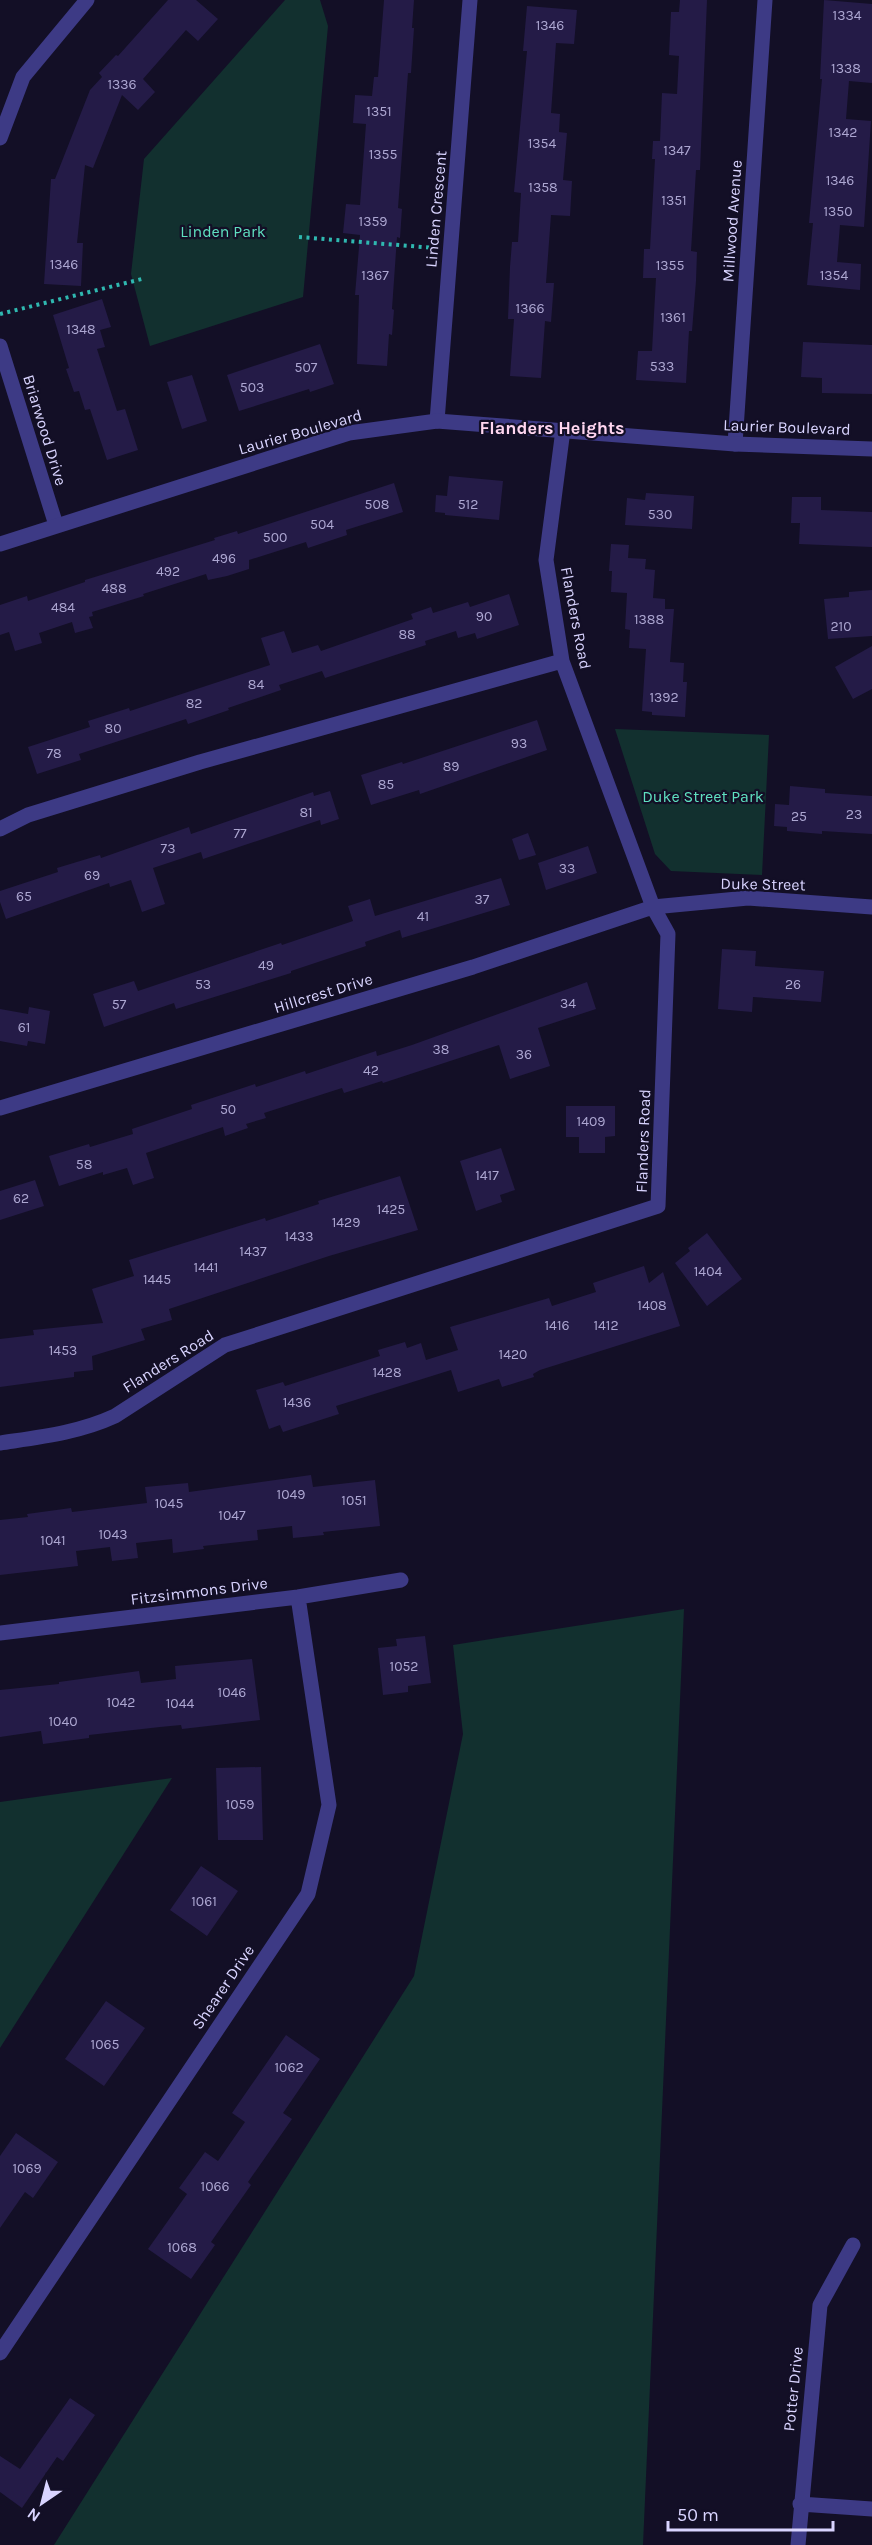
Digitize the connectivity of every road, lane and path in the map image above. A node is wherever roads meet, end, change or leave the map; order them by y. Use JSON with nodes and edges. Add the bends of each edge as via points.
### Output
{"nodes":[{"id":1,"x":87,"y":0,"type":"edge"},
{"id":2,"x":470,"y":0,"type":"edge"},
{"id":3,"x":765,"y":0,"type":"edge"},
{"id":4,"x":0,"y":138,"type":"edge"},
{"id":5,"x":299,"y":237,"type":"dead end"},
{"id":6,"x":450,"y":249,"type":"junction"},
{"id":7,"x":142,"y":279,"type":"dead end"},
{"id":8,"x":0,"y":314,"type":"edge"},
{"id":9,"x":0,"y":346,"type":"edge"},
{"id":10,"x":437,"y":420,"type":"junction"},
{"id":11,"x":563,"y":430,"type":"junction"},
{"id":12,"x":735,"y":444,"type":"junction"},
{"id":13,"x":872,"y":449,"type":"edge"},
{"id":14,"x":56,"y":525,"type":"junction"},
{"id":15,"x":0,"y":544,"type":"edge"},
{"id":16,"x":562,"y":661,"type":"junction"},
{"id":17,"x":0,"y":829,"type":"edge"},
{"id":18,"x":654,"y":906,"type":"junction"},
{"id":19,"x":872,"y":907,"type":"edge"},
{"id":20,"x":0,"y":1108,"type":"edge"},
{"id":21,"x":0,"y":1443,"type":"edge"},
{"id":22,"x":401,"y":1580,"type":"dead end"},
{"id":23,"x":298,"y":1597,"type":"junction"},
{"id":24,"x":0,"y":1633,"type":"edge"},
{"id":25,"x":853,"y":2245,"type":"dead end"},
{"id":26,"x":0,"y":2353,"type":"edge"},
{"id":27,"x":800,"y":2504,"type":"junction"},
{"id":28,"x":872,"y":2509,"type":"edge"},
{"id":29,"x":798,"y":2545,"type":"edge"}],
"edges":[{"from":1,"to":4,"type":"street","via":[[23,77]]},
{"from":2,"to":6,"type":"street","name":"Linden Crescent"},
{"from":3,"to":12,"type":"street","name":"Millwood Avenue"},
{"from":5,"to":6,"type":"path"},
{"from":6,"to":10,"type":"street","name":"Linden Crescent"},
{"from":7,"to":8,"type":"path"},
{"from":9,"to":14,"type":"street","name":"Briarwood Drive"},
{"from":10,"to":11,"type":"street","name":"Laurier Boulevard"},
{"from":10,"to":14,"type":"street","name":"Laurier Boulevard","via":[[349,433]]},
{"from":11,"to":12,"type":"street","name":"Laurier Boulevard"},
{"from":11,"to":16,"type":"street","name":"Flanders Road","via":[[546,560]]},
{"from":12,"to":13,"type":"street","name":"Laurier Boulevard"},
{"from":14,"to":15,"type":"street","name":"Laurier Boulevard"},
{"from":16,"to":17,"type":"street","via":[[200,762],[28,815]]},
{"from":16,"to":18,"type":"street","name":"Flanders Road"},
{"from":18,"to":19,"type":"street","name":"Duke Street","via":[[748,898]]},
{"from":18,"to":20,"type":"street","name":"Hillcrest Drive","via":[[473,967]]},
{"from":18,"to":21,"type":"street","name":"Flanders Road","via":[[668,934],[658,1206],[225,1345],[115,1416],[86,1429]]},
{"from":22,"to":23,"type":"street","name":"Fitzsimmons Drive"},
{"from":23,"to":24,"type":"street","name":"Fitzsimmons Drive"},
{"from":23,"to":26,"type":"street","name":"Shearer Drive","via":[[329,1805],[308,1894]]},
{"from":25,"to":27,"type":"street","name":"Potter Drive","via":[[820,2305]]},
{"from":27,"to":28,"type":"street"},
{"from":27,"to":29,"type":"street","name":"Potter Drive"}]}
